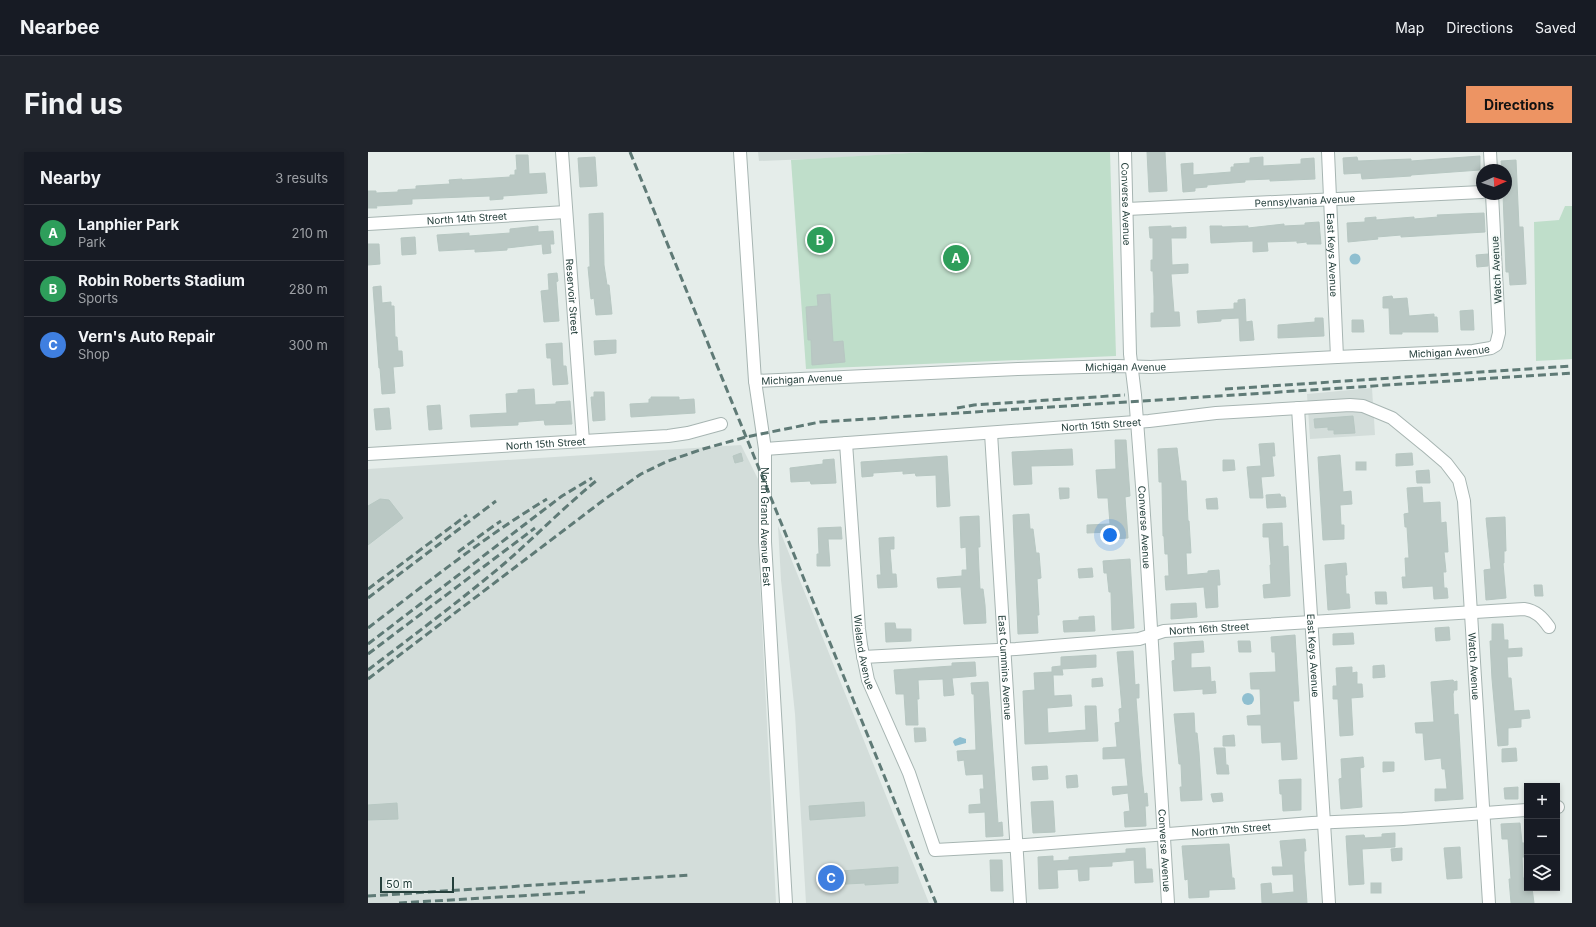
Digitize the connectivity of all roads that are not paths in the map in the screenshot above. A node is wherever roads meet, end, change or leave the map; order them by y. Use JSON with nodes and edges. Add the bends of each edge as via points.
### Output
{"nodes":[{"id":1,"x":562,"y":152,"type":"edge"},
{"id":2,"x":740,"y":152,"type":"edge"},
{"id":3,"x":1125,"y":152,"type":"edge"},
{"id":4,"x":1328,"y":152,"type":"edge"},
{"id":5,"x":1490,"y":152,"type":"edge"},
{"id":6,"x":1491,"y":164,"type":"edge"},
{"id":7,"x":1476,"y":192,"type":"edge"},
{"id":8,"x":1330,"y":199,"type":"junction"},
{"id":9,"x":1492,"y":200,"type":"edge"},
{"id":10,"x":1127,"y":210,"type":"junction"},
{"id":11,"x":566,"y":212,"type":"junction"},
{"id":12,"x":368,"y":224,"type":"edge"},
{"id":13,"x":1496,"y":345,"type":"joint"},
{"id":14,"x":1337,"y":357,"type":"junction"},
{"id":15,"x":1131,"y":366,"type":"junction"},
{"id":16,"x":755,"y":381,"type":"junction"},
{"id":17,"x":1298,"y":408,"type":"junction"},
{"id":18,"x":1137,"y":422,"type":"junction"},
{"id":19,"x":721,"y":424,"type":"dead end"},
{"id":20,"x":991,"y":433,"type":"junction"},
{"id":21,"x":583,"y":441,"type":"junction"},
{"id":22,"x":846,"y":443,"type":"junction"},
{"id":23,"x":1426,"y":445,"type":"joint"},
{"id":24,"x":765,"y":449,"type":"junction"},
{"id":25,"x":368,"y":454,"type":"edge"},
{"id":26,"x":1470,"y":613,"type":"junction"},
{"id":27,"x":1312,"y":622,"type":"junction"},
{"id":28,"x":1550,"y":627,"type":"dead end"},
{"id":29,"x":1151,"y":634,"type":"junction"},
{"id":30,"x":1005,"y":649,"type":"junction"},
{"id":31,"x":863,"y":657,"type":"junction"},
{"id":32,"x":1524,"y":810,"type":"edge"},
{"id":33,"x":1483,"y":814,"type":"junction"},
{"id":34,"x":1324,"y":823,"type":"junction"},
{"id":35,"x":1164,"y":835,"type":"junction"},
{"id":36,"x":1017,"y":845,"type":"junction"},
{"id":37,"x":935,"y":850,"type":"joint"},
{"id":38,"x":786,"y":903,"type":"edge"},
{"id":39,"x":1020,"y":903,"type":"edge"},
{"id":40,"x":1168,"y":903,"type":"edge"},
{"id":41,"x":1329,"y":903,"type":"edge"},
{"id":42,"x":1489,"y":903,"type":"edge"}],
"edges":[{"from":1,"to":11,"type":"street","name":"Reservoir Street"},
{"from":2,"to":16,"type":"street","name":"North Grand Avenue East"},
{"from":3,"to":10,"type":"street","name":"Converse Avenue"},
{"from":4,"to":8,"type":"street","name":"East Keys Avenue"},
{"from":5,"to":6,"type":"street"},
{"from":7,"to":8,"type":"street","name":"Pennsylvania Avenue"},
{"from":8,"to":10,"type":"street","name":"Pennsylvania Avenue"},
{"from":8,"to":14,"type":"street","name":"East Keys Avenue"},
{"from":9,"to":13,"type":"street","name":"Watch Avenue","via":[[1499,333]]},
{"from":10,"to":15,"type":"street","name":"Converse Avenue"},
{"from":11,"to":12,"type":"street","name":"North 14th Street"},
{"from":11,"to":21,"type":"street","name":"Reservoir Street"},
{"from":13,"to":14,"type":"street","name":"Michigan Avenue","via":[[1473,351]]},
{"from":14,"to":15,"type":"street","name":"Michigan Avenue"},
{"from":15,"to":16,"type":"street","name":"Michigan Avenue"},
{"from":15,"to":18,"type":"street","name":"Converse Avenue"},
{"from":16,"to":24,"type":"street","name":"North Grand Avenue East"},
{"from":17,"to":18,"type":"street","name":"North 15th Street","via":[[1216,413]]},
{"from":17,"to":23,"type":"street","name":"North 15th Street","via":[[1363,406],[1392,418]]},
{"from":17,"to":27,"type":"street","name":"East Keys Avenue"},
{"from":18,"to":20,"type":"street","name":"North 15th Street"},
{"from":18,"to":29,"type":"street","name":"Converse Avenue"},
{"from":19,"to":21,"type":"street","name":"North 15th Street","via":[[668,436]]},
{"from":20,"to":22,"type":"street","name":"North 15th Street"},
{"from":20,"to":30,"type":"street","name":"East Cummins Avenue"},
{"from":21,"to":25,"type":"street","name":"North 15th Street"},
{"from":22,"to":24,"type":"street","name":"North 15th Street"},
{"from":22,"to":31,"type":"street","name":"Wieland Avenue"},
{"from":23,"to":26,"type":"street","name":"Watch Avenue","via":[[1446,463],[1460,483],[1464,501]]},
{"from":24,"to":38,"type":"street","name":"North Grand Avenue East","via":[[765,542]]},
{"from":26,"to":27,"type":"street","name":"North 16th Street"},
{"from":26,"to":28,"type":"street","name":"North 16th Street","via":[[1524,609],[1536,612]]},
{"from":26,"to":33,"type":"street","name":"Watch Avenue"},
{"from":27,"to":29,"type":"street","name":"North 16th Street","via":[[1161,631]]},
{"from":27,"to":34,"type":"street","name":"East Keys Avenue"},
{"from":29,"to":30,"type":"street","name":"North 16th Street","via":[[1142,639]]},
{"from":29,"to":35,"type":"street","name":"Converse Avenue"},
{"from":30,"to":31,"type":"street","name":"North 16th Street"},
{"from":30,"to":36,"type":"street","name":"East Cummins Avenue"},
{"from":31,"to":37,"type":"street","name":"Wieland Avenue","via":[[868,680],[909,773]]},
{"from":32,"to":33,"type":"street","name":"North 17th Street"},
{"from":33,"to":34,"type":"street","name":"North 17th Street"},
{"from":33,"to":42,"type":"street","name":"Watch Avenue"},
{"from":34,"to":35,"type":"street","name":"North 17th Street"},
{"from":34,"to":41,"type":"street","name":"East Keys Avenue"},
{"from":35,"to":36,"type":"street","name":"North 17th Street"},
{"from":35,"to":40,"type":"street","name":"Converse Avenue"},
{"from":36,"to":37,"type":"street","name":"North 17th Street"},
{"from":36,"to":39,"type":"street","name":"East Cummins Avenue"}]}
